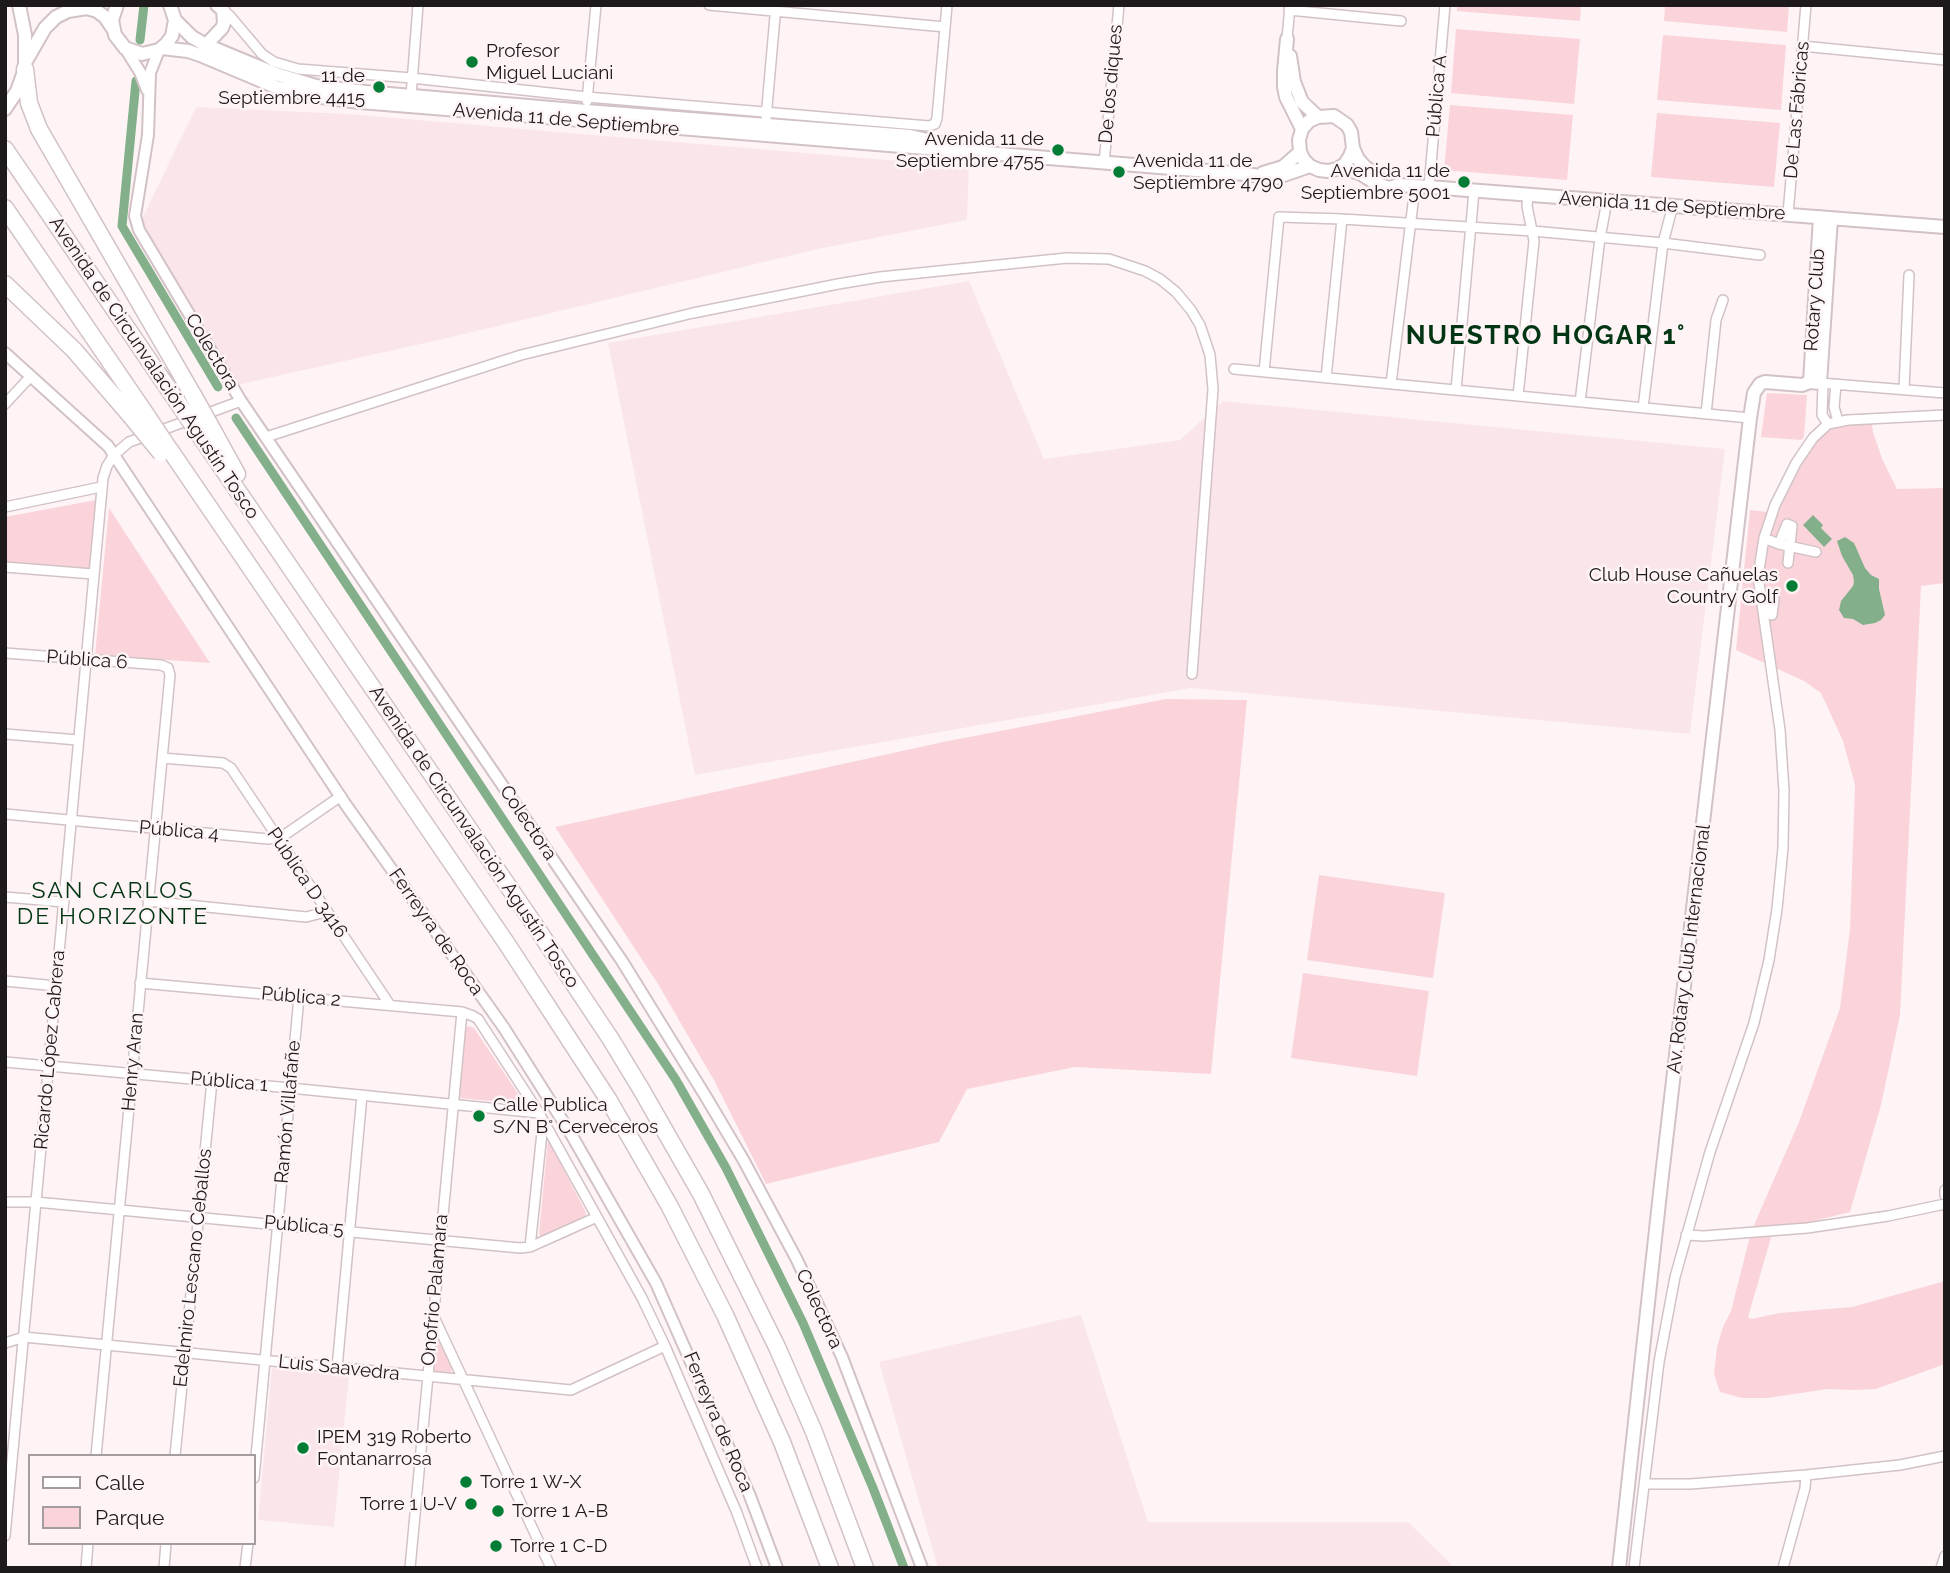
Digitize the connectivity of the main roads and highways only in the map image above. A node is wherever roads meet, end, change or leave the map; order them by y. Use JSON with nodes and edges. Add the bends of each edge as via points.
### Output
{"nodes":[{"id":1,"x":19,"y":5,"type":"edge"},
{"id":2,"x":117,"y":5,"type":"edge"},
{"id":3,"x":170,"y":5,"type":"edge"},
{"id":4,"x":220,"y":8,"type":"edge"},
{"id":5,"x":174,"y":20,"type":"junction"},
{"id":6,"x":113,"y":30,"type":"junction"},
{"id":7,"x":206,"y":45,"type":"junction"},
{"id":8,"x":160,"y":49,"type":"junction"},
{"id":9,"x":25,"y":65,"type":"junction"},
{"id":10,"x":5,"y":109,"type":"edge"},
{"id":11,"x":585,"y":116,"type":"junction"},
{"id":12,"x":1318,"y":117,"type":"junction"},
{"id":13,"x":765,"y":124,"type":"junction"},
{"id":14,"x":1302,"y":129,"type":"junction"},
{"id":15,"x":1353,"y":148,"type":"junction"},
{"id":16,"x":5,"y":149,"type":"edge"},
{"id":17,"x":1300,"y":152,"type":"junction"},
{"id":18,"x":978,"y":153,"type":"junction"},
{"id":19,"x":1310,"y":166,"type":"junction"},
{"id":20,"x":1340,"y":167,"type":"junction"},
{"id":21,"x":1245,"y":174,"type":"junction"},
{"id":22,"x":1399,"y":186,"type":"junction"},
{"id":23,"x":5,"y":208,"type":"edge"},
{"id":24,"x":1826,"y":217,"type":"junction"},
{"id":25,"x":1945,"y":227,"type":"edge"},
{"id":26,"x":5,"y":284,"type":"edge"},
{"id":27,"x":1818,"y":383,"type":"joint"},
{"id":28,"x":137,"y":412,"type":"junction"},
{"id":29,"x":210,"y":438,"type":"junction"},
{"id":30,"x":830,"y":1568,"type":"edge"},
{"id":31,"x":865,"y":1568,"type":"edge"},
{"id":32,"x":1619,"y":1568,"type":"edge"}],
"edges":[{"from":1,"to":9,"type":"main road"},
{"from":2,"to":6,"type":"main road"},
{"from":3,"to":5,"type":"main road"},
{"from":4,"to":7,"type":"main road","via":[[224,23]]},
{"from":5,"to":7,"type":"main road","name":"Avenida 11 de Septiembre"},
{"from":5,"to":8,"type":"main road","via":[[172,36]]},
{"from":6,"to":8,"type":"main road","name":"Avenida 11 de Septiembre","via":[[125,48],[142,54]]},
{"from":6,"to":9,"type":"main road","via":[[97,11],[68,11],[45,28]]},
{"from":7,"to":11,"type":"main road","name":"Avenida 11 de Septiembre","via":[[316,86]]},
{"from":8,"to":11,"type":"main road","name":"Avenida 11 de Septiembre","via":[[188,51],[276,87],[314,96]]},
{"from":9,"to":10,"type":"main road"},
{"from":9,"to":29,"type":"highway","bridge":true,"via":[[29,103],[39,129],[193,395]]},
{"from":11,"to":13,"type":"main road","name":"Avenida 11 de Septiembre"},
{"from":12,"to":14,"type":"main road"},
{"from":12,"to":14,"type":"main road","via":[[1298,93],[1287,39],[1284,87]]},
{"from":12,"to":15,"type":"main road","via":[[1341,120],[1351,132]]},
{"from":13,"to":18,"type":"main road","name":"Avenida 11 de Septiembre"},
{"from":13,"to":18,"type":"main road","name":"Avenida 11 de Septiembre","via":[[910,136]]},
{"from":14,"to":17,"type":"main road"},
{"from":15,"to":20,"type":"main road"},
{"from":15,"to":22,"type":"main road","via":[[1371,173]]},
{"from":16,"to":29,"type":"highway","name":"Avenida de Circunvalación Agustín Tosco","bridge":true,"via":[[176,400]]},
{"from":17,"to":19,"type":"main road"},
{"from":17,"to":21,"type":"main road","via":[[1283,167]]},
{"from":18,"to":21,"type":"main road","name":"Avenida 11 de Septiembre"},
{"from":19,"to":20,"type":"main road","via":[[1328,171]]},
{"from":19,"to":21,"type":"main road","via":[[1275,178]]},
{"from":20,"to":22,"type":"main road","via":[[1389,188]]},
{"from":22,"to":24,"type":"main road","name":"Avenida 11 de Septiembre"},
{"from":23,"to":28,"type":"highway","name":"Avenida de Circunvalación Agustín Tosco"},
{"from":24,"to":25,"type":"main road","name":"Avenida 11 de Septiembre"},
{"from":24,"to":27,"type":"main road","name":"Rotary Club"},
{"from":26,"to":28,"type":"highway"},
{"from":27,"to":32,"type":"main road","name":"Av. Rotary Club Internacional","via":[[1760,384],[1750,418]]},
{"from":28,"to":30,"type":"highway","name":"Avenida de Circunvalación Agustín Tosco","bridge":true,"via":[[307,650],[584,1059],[698,1260],[745,1357]]},
{"from":29,"to":31,"type":"highway","name":"Avenida de Circunvalación Agustín Tosco","via":[[231,462],[264,529],[610,1038],[671,1141],[777,1347]]}]}
